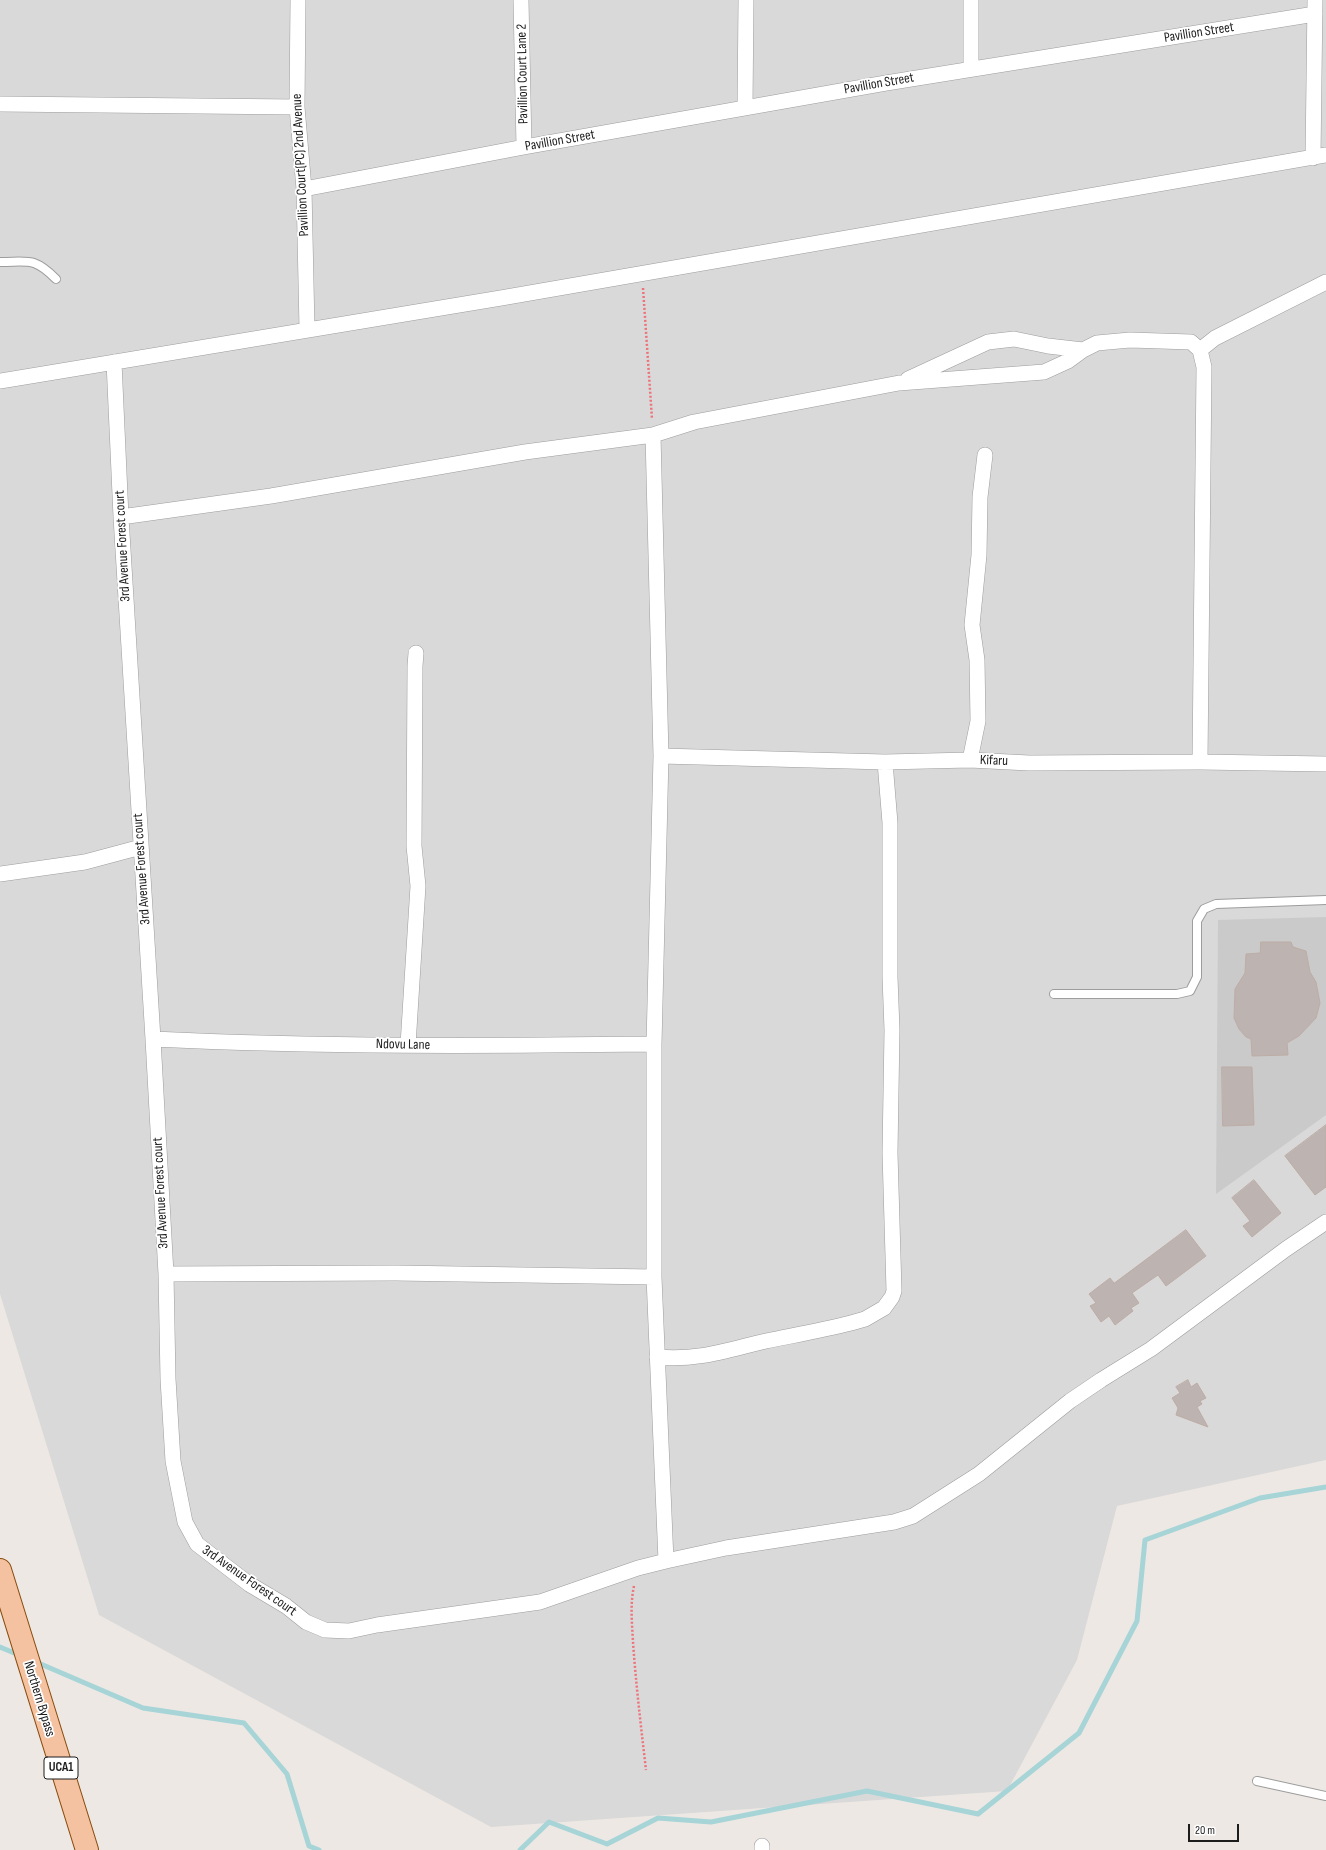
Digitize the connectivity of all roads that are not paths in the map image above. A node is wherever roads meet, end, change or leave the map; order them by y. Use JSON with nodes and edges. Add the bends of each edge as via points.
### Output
{"nodes":[{"id":1,"x":298,"y":0,"type":"edge"},
{"id":2,"x":521,"y":0,"type":"edge"},
{"id":3,"x":746,"y":0,"type":"edge"},
{"id":4,"x":970,"y":0,"type":"edge"},
{"id":5,"x":1315,"y":7,"type":"edge"},
{"id":6,"x":971,"y":69,"type":"junction"},
{"id":7,"x":0,"y":104,"type":"edge"},
{"id":8,"x":297,"y":107,"type":"junction"},
{"id":9,"x":745,"y":108,"type":"junction"},
{"id":10,"x":524,"y":147,"type":"junction"},
{"id":11,"x":1320,"y":156,"type":"edge"},
{"id":12,"x":304,"y":189,"type":"junction"},
{"id":13,"x":0,"y":262,"type":"edge"},
{"id":14,"x":56,"y":279,"type":"dead end"},
{"id":15,"x":1326,"y":282,"type":"edge"},
{"id":16,"x":308,"y":329,"type":"junction"},
{"id":17,"x":1083,"y":350,"type":"junction"},
{"id":18,"x":1200,"y":350,"type":"junction"},
{"id":19,"x":114,"y":362,"type":"junction"},
{"id":20,"x":0,"y":381,"type":"edge"},
{"id":21,"x":900,"y":383,"type":"junction"},
{"id":22,"x":653,"y":435,"type":"junction"},
{"id":23,"x":985,"y":455,"type":"dead end"},
{"id":24,"x":121,"y":517,"type":"junction"},
{"id":25,"x":416,"y":653,"type":"dead end"},
{"id":26,"x":661,"y":756,"type":"junction"},
{"id":27,"x":970,"y":760,"type":"junction"},
{"id":28,"x":885,"y":762,"type":"junction"},
{"id":29,"x":1200,"y":762,"type":"junction"},
{"id":30,"x":1326,"y":764,"type":"edge"},
{"id":31,"x":140,"y":847,"type":"junction"},
{"id":32,"x":0,"y":874,"type":"edge"},
{"id":33,"x":1326,"y":900,"type":"edge"},
{"id":34,"x":1054,"y":994,"type":"dead end"},
{"id":35,"x":153,"y":1038,"type":"junction"},
{"id":36,"x":654,"y":1044,"type":"junction"},
{"id":37,"x":408,"y":1045,"type":"junction"},
{"id":38,"x":1326,"y":1222,"type":"edge"},
{"id":39,"x":166,"y":1274,"type":"junction"},
{"id":40,"x":654,"y":1276,"type":"junction"},
{"id":41,"x":657,"y":1357,"type":"junction"},
{"id":42,"x":666,"y":1561,"type":"junction"},
{"id":43,"x":0,"y":1570,"type":"edge"},
{"id":44,"x":1257,"y":1781,"type":"dead end"},
{"id":45,"x":1326,"y":1796,"type":"edge"},
{"id":46,"x":87,"y":1850,"type":"edge"}],
"edges":[{"from":1,"to":8,"type":"street","name":"Pavillion Court(PC) 2nd Avenue"},
{"from":2,"to":10,"type":"street","name":"Pavillion Court Lane 2"},
{"from":3,"to":9,"type":"street"},
{"from":4,"to":6,"type":"street"},
{"from":5,"to":6,"type":"street","name":"Pavillion Street"},
{"from":5,"to":11,"type":"street","name":"Pavillion Street"},
{"from":6,"to":9,"type":"street","name":"Pavillion Street"},
{"from":7,"to":8,"type":"street"},
{"from":8,"to":12,"type":"street","name":"Pavillion Court(PC) 2nd Avenue"},
{"from":9,"to":10,"type":"street","name":"Pavillion Street"},
{"from":10,"to":12,"type":"street","name":"Pavillion Street"},
{"from":11,"to":16,"type":"street"},
{"from":12,"to":16,"type":"street","name":"Pavillion Court(PC) 2nd Avenue"},
{"from":13,"to":14,"type":"lane","via":[[34,262],[43,266]]},
{"from":15,"to":18,"type":"street","via":[[1215,338]]},
{"from":16,"to":19,"type":"street"},
{"from":17,"to":18,"type":"street","via":[[1097,343],[1130,340],[1191,342]]},
{"from":17,"to":21,"type":"street","via":[[1068,361],[1044,372]]},
{"from":17,"to":21,"type":"street","via":[[1014,339],[988,342]]},
{"from":18,"to":29,"type":"street","via":[[1204,367]]},
{"from":19,"to":20,"type":"street"},
{"from":19,"to":24,"type":"street","name":"3rd Avenue Forest court"},
{"from":21,"to":22,"type":"street","via":[[694,422]]},
{"from":22,"to":24,"type":"street","via":[[525,452],[271,496]]},
{"from":22,"to":26,"type":"street"},
{"from":23,"to":27,"type":"street","via":[[972,625],[977,660],[978,722]]},
{"from":24,"to":31,"type":"street","name":"3rd Avenue Forest court"},
{"from":25,"to":37,"type":"street","via":[[414,846],[418,886]]},
{"from":26,"to":28,"type":"street","name":"Kifaru"},
{"from":26,"to":36,"type":"street"},
{"from":27,"to":28,"type":"street","name":"Kifaru"},
{"from":27,"to":29,"type":"street","name":"Kifaru","via":[[1029,763]]},
{"from":28,"to":41,"type":"street","via":[[890,823],[890,1153],[894,1269],[892,1297],[884,1308],[851,1324],[713,1355]]},
{"from":29,"to":30,"type":"street","name":"Kifaru"},
{"from":31,"to":32,"type":"street","via":[[85,862]]},
{"from":31,"to":35,"type":"street","name":"3rd Avenue Forest court"},
{"from":33,"to":34,"type":"lane","via":[[1216,904],[1204,909],[1197,921],[1197,977],[1190,991],[1177,994]]},
{"from":35,"to":37,"type":"street","name":"Ndovu Lane","via":[[245,1043]]},
{"from":35,"to":39,"type":"street","name":"3rd Avenue Forest court"},
{"from":36,"to":37,"type":"street","name":"Ndovu Lane"},
{"from":36,"to":40,"type":"street"},
{"from":38,"to":42,"type":"street","name":"3rd Avenue Forest court","via":[[1151,1349],[1070,1402],[979,1474],[913,1516],[875,1526],[726,1548]]},
{"from":39,"to":40,"type":"street"},
{"from":39,"to":42,"type":"street","name":"3rd Avenue Forest court","via":[[173,1460],[186,1522],[197,1544],[249,1584],[286,1606],[306,1622],[325,1630],[349,1631],[377,1624],[540,1602],[638,1568]]},
{"from":40,"to":41,"type":"street"},
{"from":41,"to":42,"type":"street"},
{"from":43,"to":46,"type":"main road","name":"Northern Bypass","number":"UCA1"},
{"from":44,"to":45,"type":"lane"}]}
